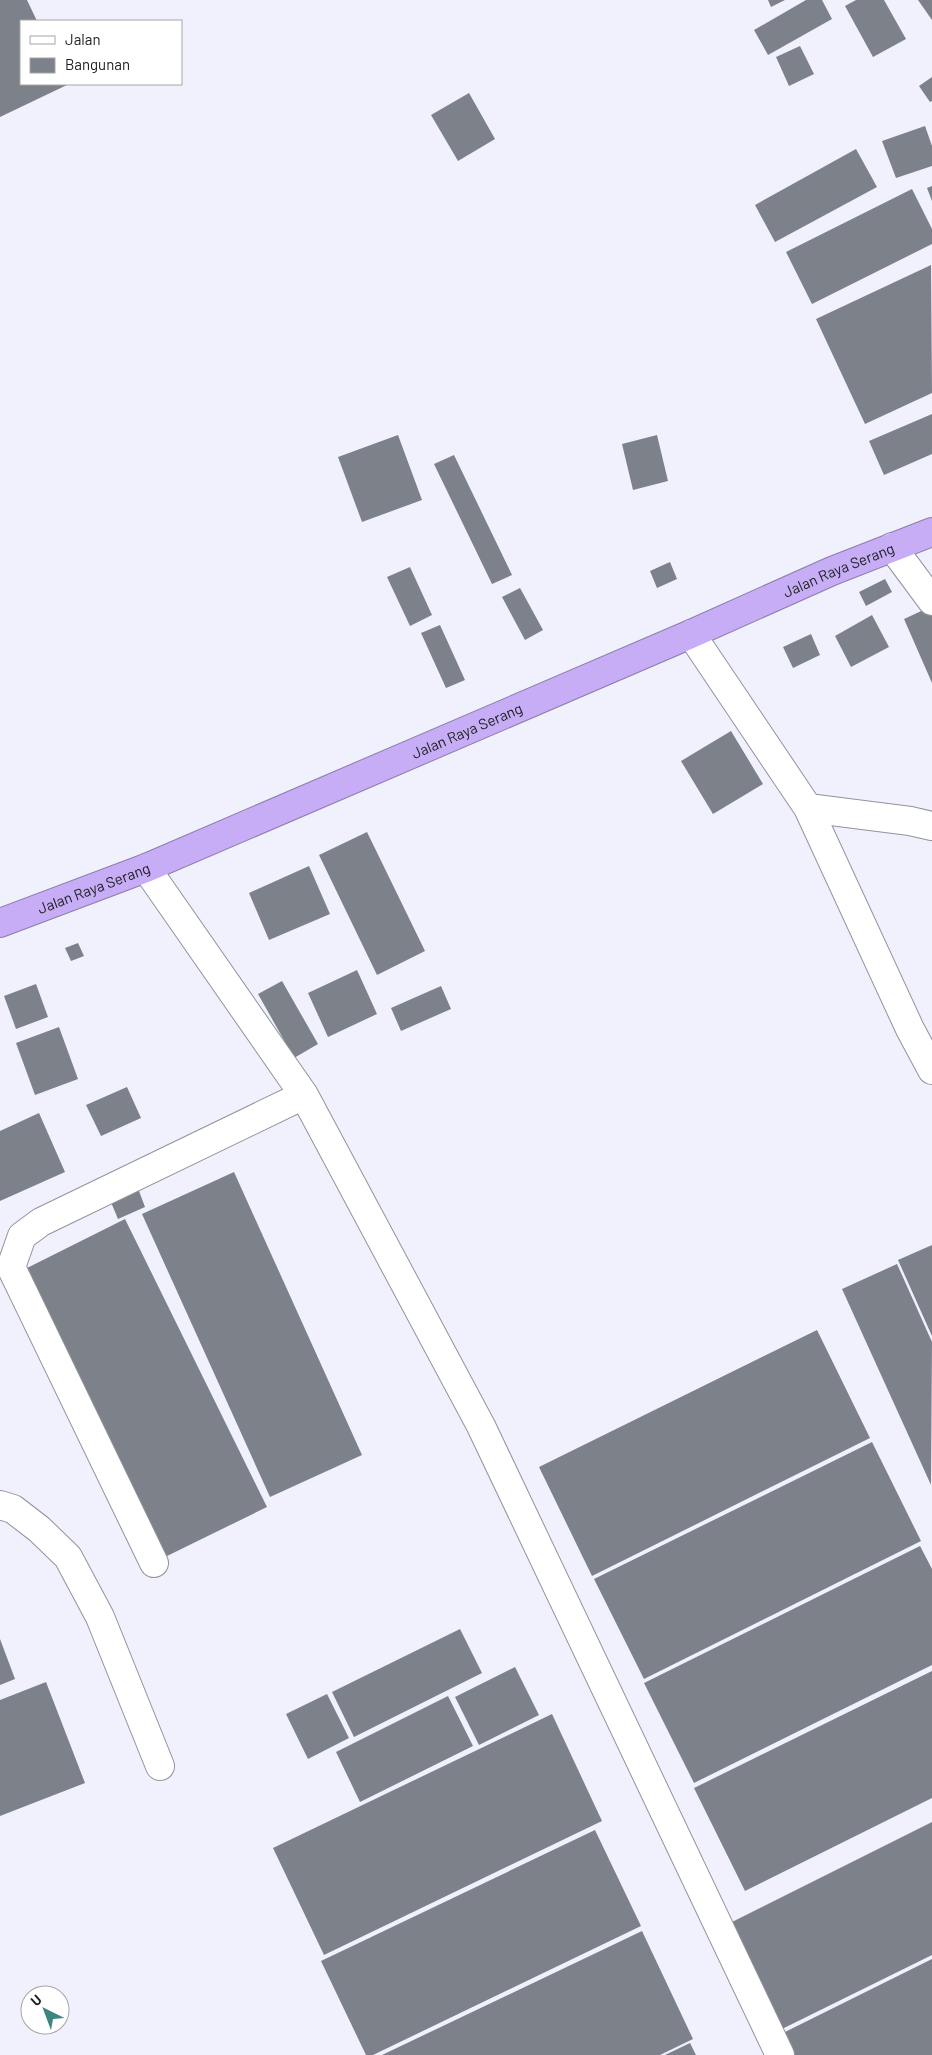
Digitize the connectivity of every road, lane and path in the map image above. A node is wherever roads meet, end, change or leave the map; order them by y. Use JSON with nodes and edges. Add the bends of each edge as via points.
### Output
{"nodes":[{"id":1,"x":932,"y":532,"type":"edge"},
{"id":2,"x":892,"y":547,"type":"junction"},
{"id":3,"x":932,"y":601,"type":"edge"},
{"id":4,"x":691,"y":634,"type":"junction"},
{"id":5,"x":808,"y":808,"type":"junction"},
{"id":6,"x":932,"y":826,"type":"edge"},
{"id":7,"x":146,"y":868,"type":"junction"},
{"id":8,"x":0,"y":923,"type":"edge"},
{"id":9,"x":932,"y":1070,"type":"edge"},
{"id":10,"x":304,"y":1095,"type":"junction"},
{"id":11,"x":0,"y":1505,"type":"edge"},
{"id":12,"x":154,"y":1563,"type":"dead end"},
{"id":13,"x":160,"y":1766,"type":"dead end"},
{"id":14,"x":780,"y":2055,"type":"edge"}],
"edges":[{"from":1,"to":2,"type":"highway","name":"Jalan Raya Serang"},
{"from":2,"to":3,"type":"street"},
{"from":2,"to":4,"type":"highway","name":"Jalan Raya Serang"},
{"from":4,"to":5,"type":"street"},
{"from":4,"to":7,"type":"highway","name":"Jalan Raya Serang"},
{"from":5,"to":6,"type":"street"},
{"from":5,"to":9,"type":"street"},
{"from":7,"to":8,"type":"highway","name":"Jalan Raya Serang"},
{"from":7,"to":10,"type":"street"},
{"from":10,"to":12,"type":"street","via":[[41,1222],[22,1236],[11,1267]]},
{"from":10,"to":14,"type":"street","via":[[481,1426]]},
{"from":11,"to":13,"type":"street","via":[[13,1509],[68,1557],[100,1617]]}]}
